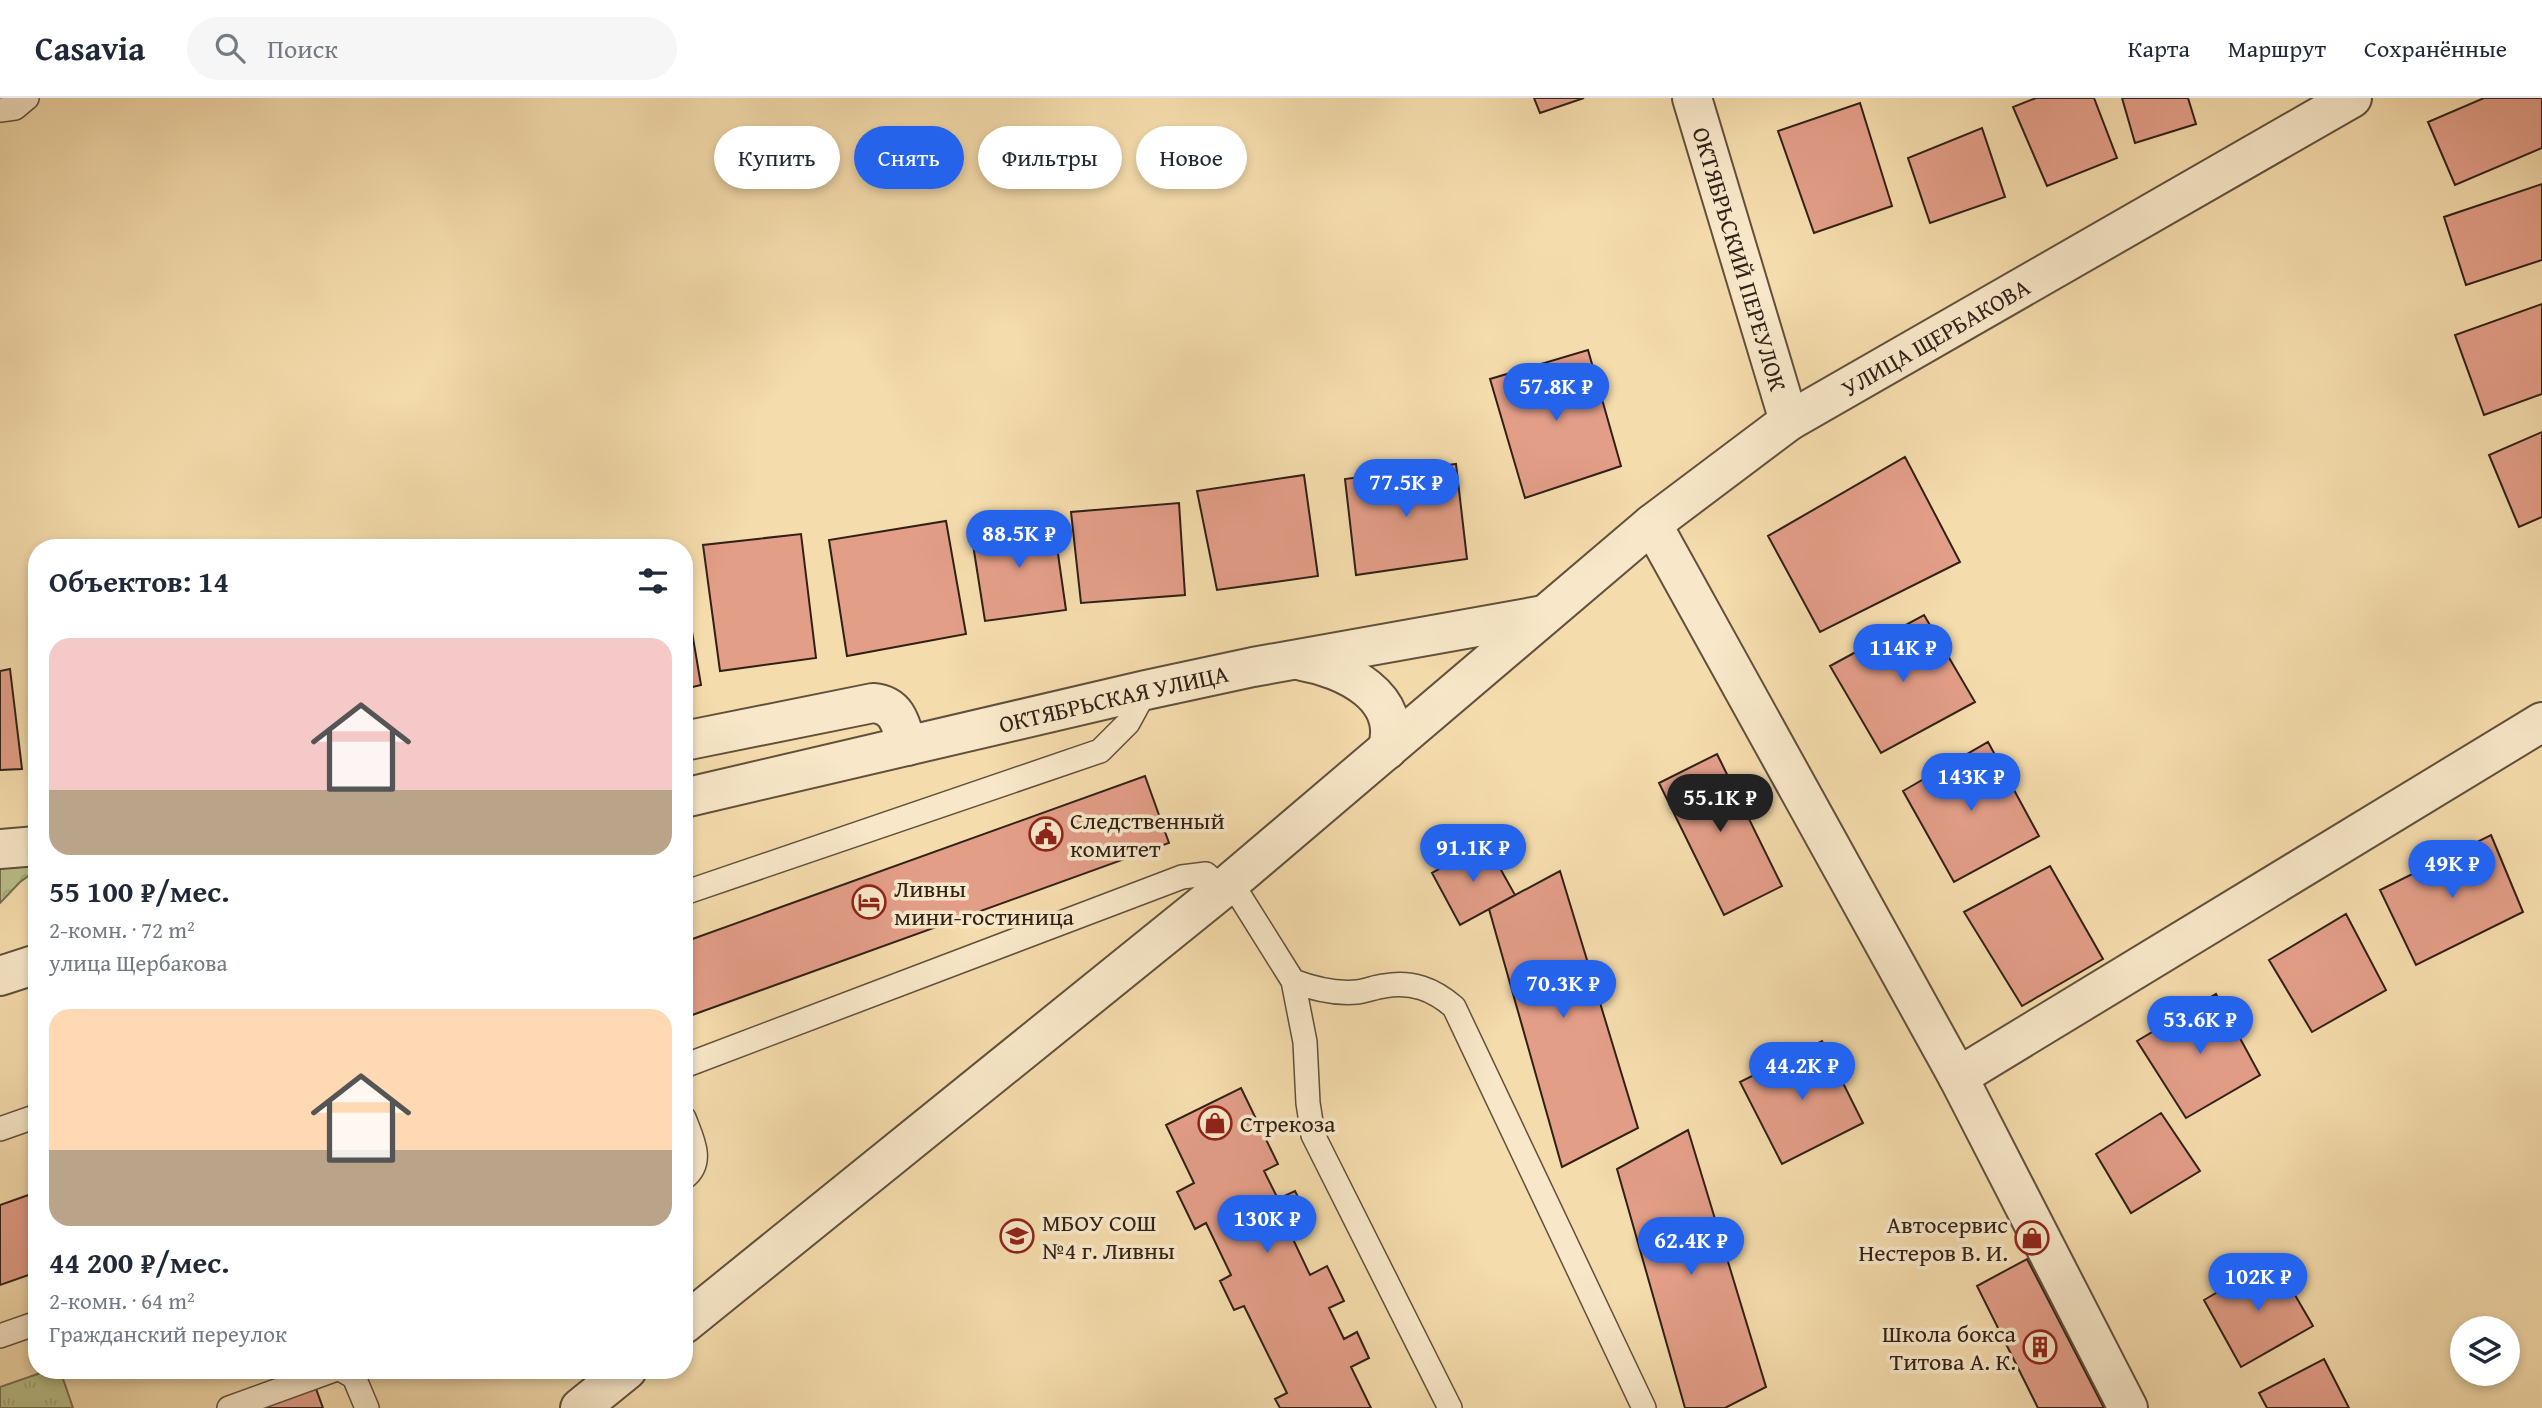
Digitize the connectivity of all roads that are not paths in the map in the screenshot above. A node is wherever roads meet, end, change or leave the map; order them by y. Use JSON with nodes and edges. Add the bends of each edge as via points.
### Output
{"nodes":[{"id":1,"x":27,"y":98,"type":"edge"},
{"id":2,"x":1692,"y":98,"type":"edge"},
{"id":3,"x":2352,"y":98,"type":"edge"},
{"id":4,"x":0,"y":110,"type":"edge"},
{"id":5,"x":1789,"y":421,"type":"junction"},
{"id":6,"x":1652,"y":524,"type":"junction"},
{"id":7,"x":1546,"y":615,"type":"junction"},
{"id":8,"x":1297,"y":660,"type":"junction"},
{"id":9,"x":1146,"y":690,"type":"junction"},
{"id":10,"x":2542,"y":722,"type":"edge"},
{"id":11,"x":693,"y":739,"type":"edge"},
{"id":12,"x":908,"y":746,"type":"junction"},
{"id":13,"x":1387,"y":750,"type":"junction"},
{"id":14,"x":693,"y":796,"type":"edge"},
{"id":15,"x":28,"y":847,"type":"edge"},
{"id":16,"x":0,"y":849,"type":"edge"},
{"id":17,"x":1226,"y":885,"type":"junction"},
{"id":18,"x":693,"y":890,"type":"edge"},
{"id":19,"x":28,"y":967,"type":"edge"},
{"id":20,"x":0,"y":976,"type":"edge"},
{"id":21,"x":1293,"y":981,"type":"junction"},
{"id":22,"x":693,"y":1063,"type":"edge"},
{"id":23,"x":1958,"y":1077,"type":"junction"},
{"id":24,"x":28,"y":1119,"type":"edge"},
{"id":25,"x":0,"y":1129,"type":"edge"},
{"id":26,"x":693,"y":1144,"type":"edge"},
{"id":27,"x":693,"y":1169,"type":"edge"},
{"id":28,"x":693,"y":1317,"type":"edge"},
{"id":29,"x":28,"y":1326,"type":"edge"},
{"id":30,"x":0,"y":1336,"type":"edge"},
{"id":31,"x":309,"y":1379,"type":"edge"},
{"id":32,"x":355,"y":1379,"type":"edge"},
{"id":33,"x":616,"y":1379,"type":"edge"},
{"id":34,"x":229,"y":1408,"type":"edge"},
{"id":35,"x":367,"y":1408,"type":"edge"},
{"id":36,"x":580,"y":1408,"type":"edge"},
{"id":37,"x":1450,"y":1408,"type":"edge"},
{"id":38,"x":1644,"y":1408,"type":"edge"},
{"id":39,"x":2128,"y":1408,"type":"edge"}],
"edges":[{"from":1,"to":4,"type":"lane","via":[[15,108]]},
{"from":2,"to":5,"type":"street","name":"ОКТЯБРЬСКИЙ ПЕРЕУЛОК"},
{"from":3,"to":5,"type":"street","name":"УЛИЦА ЩЕРБАКОВА"},
{"from":5,"to":6,"type":"street","name":"УЛИЦА ЩЕРБАКОВА"},
{"from":6,"to":7,"type":"street","name":"УЛИЦА ЩЕРБАКОВА"},
{"from":6,"to":23,"type":"street"},
{"from":7,"to":8,"type":"street","name":"ОКТЯБРЬСКАЯ УЛИЦА"},
{"from":7,"to":13,"type":"street","name":"УЛИЦА ЩЕРБАКОВА"},
{"from":8,"to":9,"type":"street","name":"ОКТЯБРЬСКАЯ УЛИЦА"},
{"from":8,"to":13,"type":"street","via":[[1334,668],[1374,694],[1390,724]]},
{"from":9,"to":12,"type":"street","name":"ОКТЯБРЬСКАЯ УЛИЦА"},
{"from":9,"to":18,"type":"lane","via":[[1128,723],[1100,751]]},
{"from":10,"to":23,"type":"street"},
{"from":11,"to":12,"type":"street","via":[[873,703],[889,706],[896,714]]},
{"from":12,"to":14,"type":"street","name":"ОКТЯБРЬСКАЯ УЛИЦА"},
{"from":13,"to":17,"type":"street","name":"УЛИЦА ЩЕРБАКОВА"},
{"from":15,"to":16,"type":"street"},
{"from":17,"to":21,"type":"lane"},
{"from":17,"to":22,"type":"lane","via":[[1206,874],[1182,877]]},
{"from":17,"to":28,"type":"street","name":"УЛИЦА ЩЕРБАКОВА"},
{"from":19,"to":20,"type":"street"},
{"from":21,"to":37,"type":"lane","via":[[1305,1042],[1313,1135]]},
{"from":21,"to":38,"type":"lane","via":[[1335,992],[1417,986],[1436,992],[1454,1007]]},
{"from":23,"to":39,"type":"street"},
{"from":24,"to":25,"type":"lane"},
{"from":26,"to":27,"type":"lane","via":[[697,1156]]},
{"from":29,"to":30,"type":"lane"},
{"from":31,"to":34,"type":"lane"},
{"from":32,"to":35,"type":"lane"},
{"from":33,"to":36,"type":"street"}]}
